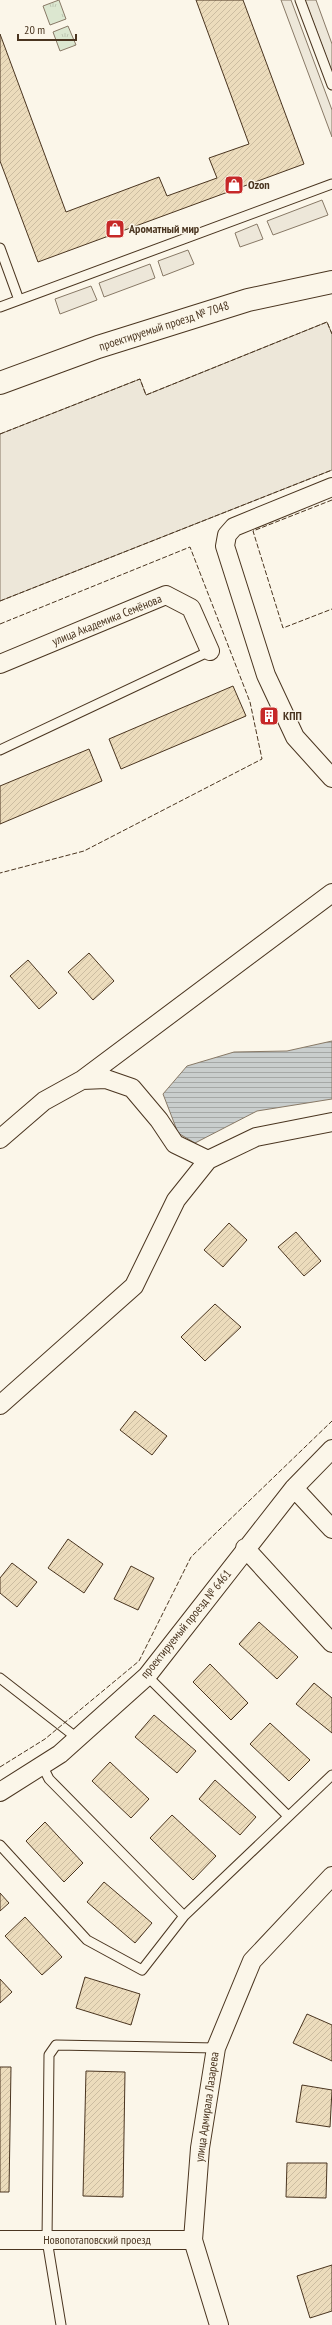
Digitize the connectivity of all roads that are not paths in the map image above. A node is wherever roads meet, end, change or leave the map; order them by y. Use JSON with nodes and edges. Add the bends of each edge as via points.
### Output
{"nodes":[{"id":1,"x":300,"y":0,"type":"edge"},
{"id":2,"x":332,"y":85,"type":"edge"},
{"id":3,"x":332,"y":184,"type":"edge"},
{"id":4,"x":0,"y":248,"type":"edge"},
{"id":5,"x":332,"y":282,"type":"edge"},
{"id":6,"x":19,"y":300,"type":"junction"},
{"id":7,"x":0,"y":307,"type":"edge"},
{"id":8,"x":0,"y":383,"type":"edge"},
{"id":9,"x":332,"y":487,"type":"edge"},
{"id":10,"x":210,"y":651,"type":"joint"},
{"id":11,"x":0,"y":664,"type":"edge"},
{"id":12,"x":0,"y":750,"type":"edge"},
{"id":13,"x":332,"y":778,"type":"edge"},
{"id":14,"x":332,"y":893,"type":"edge"},
{"id":15,"x":82,"y":1080,"type":"junction"},
{"id":16,"x":332,"y":1122,"type":"edge"},
{"id":17,"x":0,"y":1139,"type":"edge"},
{"id":18,"x":208,"y":1160,"type":"junction"},
{"id":19,"x":0,"y":1405,"type":"edge"},
{"id":20,"x":332,"y":1449,"type":"edge"},
{"id":21,"x":294,"y":1488,"type":"junction"},
{"id":22,"x":332,"y":1529,"type":"edge"},
{"id":23,"x":245,"y":1548,"type":"junction"},
{"id":24,"x":332,"y":1643,"type":"edge"},
{"id":25,"x":147,"y":1676,"type":"junction"},
{"id":26,"x":0,"y":1678,"type":"edge"},
{"id":27,"x":77,"y":1738,"type":"junction"},
{"id":28,"x":42,"y":1764,"type":"junction"},
{"id":29,"x":332,"y":1775,"type":"edge"},
{"id":30,"x":0,"y":1792,"type":"edge"},
{"id":31,"x":288,"y":1816,"type":"junction"},
{"id":32,"x":0,"y":1845,"type":"edge"},
{"id":33,"x":332,"y":1876,"type":"edge"},
{"id":34,"x":184,"y":1916,"type":"junction"},
{"id":35,"x":216,"y":2048,"type":"junction"},
{"id":36,"x":0,"y":2240,"type":"edge"},
{"id":37,"x":47,"y":2240,"type":"junction"},
{"id":38,"x":193,"y":2240,"type":"junction"},
{"id":39,"x":60,"y":2325,"type":"edge"},
{"id":40,"x":219,"y":2325,"type":"edge"}],
"edges":[{"from":1,"to":2,"type":"lane"},
{"from":3,"to":6,"type":"lane"},
{"from":4,"to":6,"type":"lane"},
{"from":5,"to":8,"type":"main road","name":"проектируемый проезд № 7048","via":[[248,300],[98,347]]},
{"from":6,"to":7,"type":"lane"},
{"from":9,"to":13,"type":"street","via":[[234,527],[227,535],[225,546],[266,675],[295,737]]},
{"from":10,"to":11,"type":"street","name":"улица Академика Семёнова","via":[[192,608],[166,595]]},
{"from":10,"to":12,"type":"lane"},
{"from":14,"to":15,"type":"street"},
{"from":15,"to":17,"type":"street","via":[[44,1101]]},
{"from":15,"to":18,"type":"street","via":[[106,1079],[132,1088],[175,1144]]},
{"from":16,"to":18,"type":"street","via":[[256,1137]]},
{"from":18,"to":19,"type":"street","via":[[176,1200],[134,1286]]},
{"from":20,"to":21,"type":"street","name":"проектируемый проезд № 6461"},
{"from":21,"to":22,"type":"street"},
{"from":21,"to":23,"type":"street","name":"проектируемый проезд № 6461"},
{"from":23,"to":24,"type":"street"},
{"from":23,"to":25,"type":"street","name":"проектируемый проезд № 6461","via":[[205,1604]]},
{"from":25,"to":27,"type":"street","name":"проектируемый проезд № 6461"},
{"from":25,"to":31,"type":"lane"},
{"from":26,"to":27,"type":"lane"},
{"from":27,"to":28,"type":"street","name":"проектируемый проезд № 6461","via":[[60,1754]]},
{"from":28,"to":30,"type":"street","name":"проектируемый проезд № 6461"},
{"from":28,"to":34,"type":"lane","via":[[49,1779]]},
{"from":29,"to":31,"type":"lane"},
{"from":31,"to":34,"type":"lane"},
{"from":32,"to":34,"type":"lane","via":[[87,1940],[142,1970]]},
{"from":33,"to":35,"type":"street","name":"улица Адмирала Лазарева","via":[[252,1961]]},
{"from":35,"to":37,"type":"lane","via":[[56,2045],[48,2055]]},
{"from":35,"to":38,"type":"street","name":"улица Адмирала Лазарева","via":[[200,2148]]},
{"from":36,"to":37,"type":"street","name":"Новопотаповский проезд"},
{"from":37,"to":38,"type":"street","name":"Новопотаповский проезд"},
{"from":37,"to":39,"type":"lane"},
{"from":38,"to":40,"type":"street","name":"улица Адмирала Лазарева"}]}
